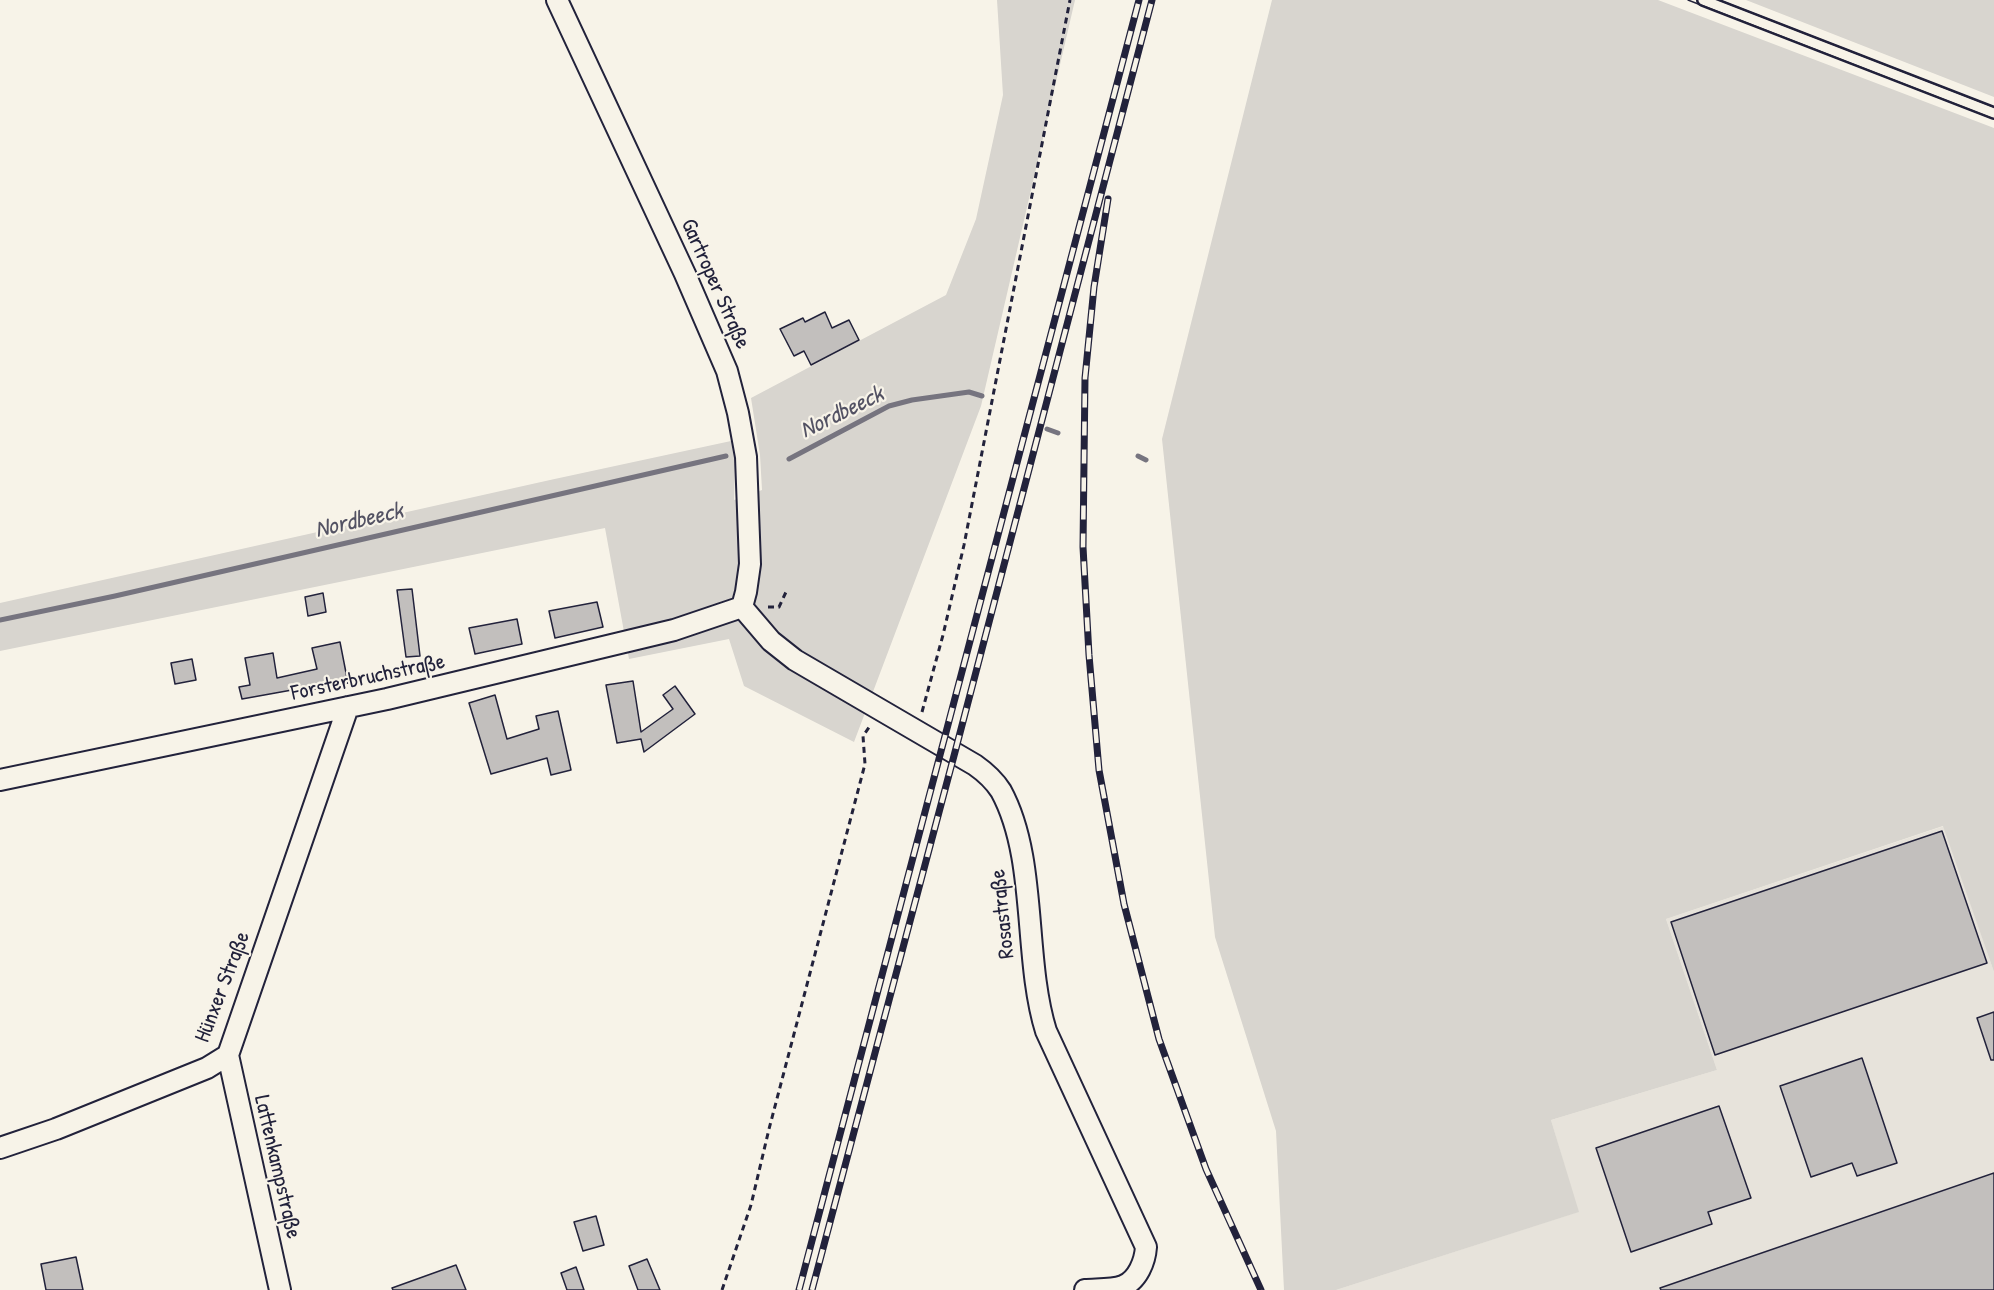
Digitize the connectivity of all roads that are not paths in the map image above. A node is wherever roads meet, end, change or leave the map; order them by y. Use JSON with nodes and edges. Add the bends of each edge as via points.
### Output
{"nodes":[{"id":1,"x":557,"y":0,"type":"edge"},
{"id":2,"x":1703,"y":0,"type":"edge"},
{"id":3,"x":1994,"y":113,"type":"edge"},
{"id":4,"x":742,"y":607,"type":"junction"},
{"id":5,"x":348,"y":707,"type":"junction"},
{"id":6,"x":0,"y":780,"type":"edge"},
{"id":7,"x":228,"y":1055,"type":"junction"},
{"id":8,"x":0,"y":1148,"type":"edge"},
{"id":9,"x":280,"y":1290,"type":"edge"},
{"id":10,"x":1085,"y":1290,"type":"edge"}],
"edges":[{"from":1,"to":4,"type":"street","name":"Gartroper Straße","via":[[727,371],[746,457],[750,564]]},
{"from":2,"to":3,"type":"lane"},
{"from":4,"to":5,"type":"street","name":"Forsterbruchstraße","via":[[674,630]]},
{"from":4,"to":10,"type":"street","name":"Rosastraße","via":[[754,624],[795,660],[975,765],[1001,792],[1019,845],[1040,1014],[1146,1246],[1134,1278],[1123,1286]]},
{"from":5,"to":6,"type":"street","name":"Forsterbruchstraße"},
{"from":5,"to":7,"type":"street","name":"Hünxer Straße"},
{"from":7,"to":8,"type":"street","name":"Hünxer Straße","via":[[207,1068]]},
{"from":7,"to":9,"type":"street","name":"Lattenkampstraße"}]}
